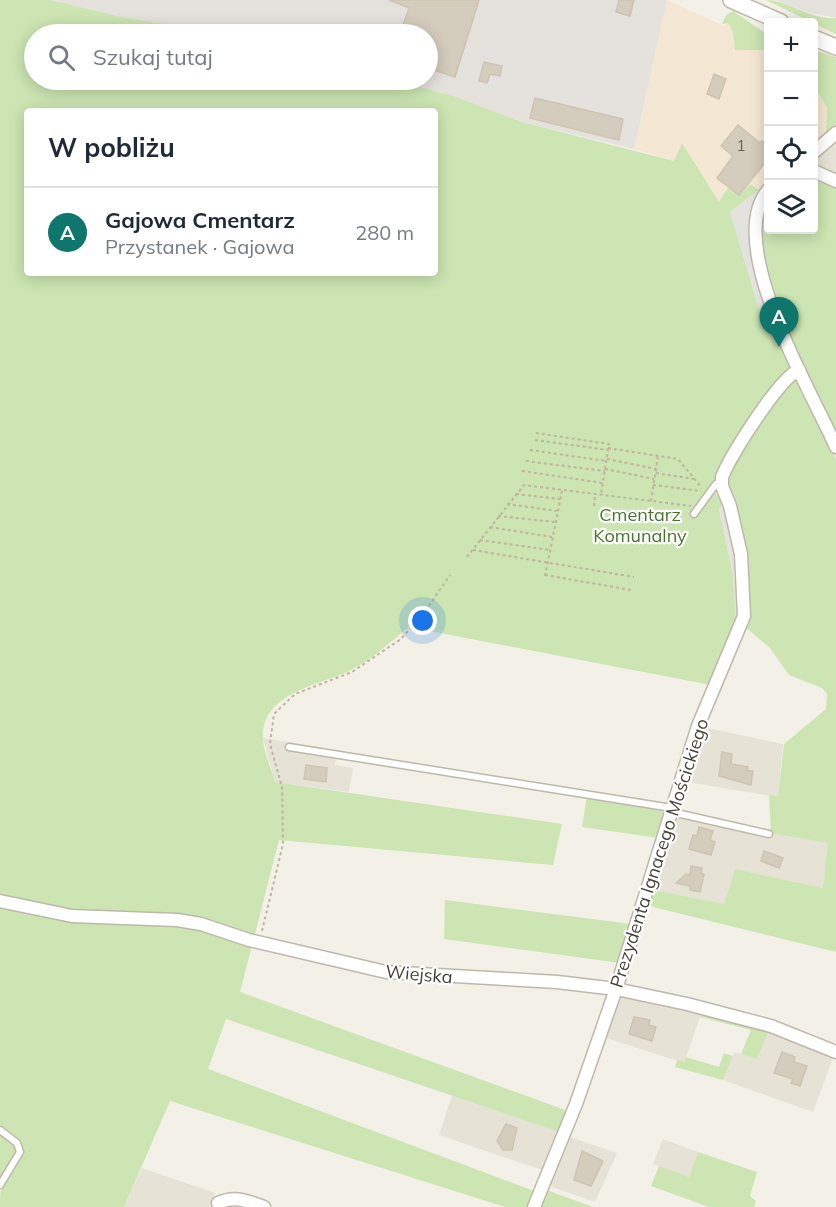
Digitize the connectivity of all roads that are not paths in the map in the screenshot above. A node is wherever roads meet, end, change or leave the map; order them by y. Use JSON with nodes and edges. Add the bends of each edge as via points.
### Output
{"nodes":[{"id":1,"x":731,"y":0,"type":"edge"},
{"id":2,"x":772,"y":18,"type":"edge"},
{"id":3,"x":818,"y":40,"type":"edge"},
{"id":4,"x":836,"y":47,"type":"edge"},
{"id":5,"x":836,"y":133,"type":"edge"},
{"id":6,"x":818,"y":148,"type":"edge"},
{"id":7,"x":818,"y":173,"type":"edge"},
{"id":8,"x":836,"y":181,"type":"edge"},
{"id":9,"x":764,"y":199,"type":"edge"},
{"id":10,"x":799,"y":370,"type":"junction"},
{"id":11,"x":836,"y":447,"type":"edge"},
{"id":12,"x":721,"y":482,"type":"junction"},
{"id":13,"x":694,"y":514,"type":"dead end"},
{"id":14,"x":289,"y":747,"type":"dead end"},
{"id":15,"x":672,"y":810,"type":"junction"},
{"id":16,"x":769,"y":834,"type":"dead end"},
{"id":17,"x":0,"y":901,"type":"edge"},
{"id":18,"x":616,"y":989,"type":"junction"},
{"id":19,"x":836,"y":1052,"type":"edge"},
{"id":20,"x":0,"y":1130,"type":"edge"},
{"id":21,"x":0,"y":1185,"type":"edge"},
{"id":22,"x":217,"y":1205,"type":"edge"},
{"id":23,"x":264,"y":1207,"type":"edge"},
{"id":24,"x":534,"y":1207,"type":"edge"}],
"edges":[{"from":1,"to":2,"type":"street"},
{"from":3,"to":4,"type":"street"},
{"from":5,"to":6,"type":"street"},
{"from":7,"to":8,"type":"street"},
{"from":9,"to":10,"type":"street","via":[[757,215],[757,249],[771,303]]},
{"from":10,"to":11,"type":"street"},
{"from":10,"to":12,"type":"street","via":[[788,376],[758,417]]},
{"from":12,"to":13,"type":"lane"},
{"from":12,"to":15,"type":"street","name":"Prezydenta Ignacego Mościckiego","via":[[741,554],[744,616],[701,718]]},
{"from":14,"to":15,"type":"lane"},
{"from":15,"to":16,"type":"lane"},
{"from":15,"to":18,"type":"street","name":"Prezydenta Ignacego Mościckiego"},
{"from":17,"to":18,"type":"street","name":"Wiejska","via":[[72,916],[201,924],[386,972]]},
{"from":18,"to":19,"type":"street","name":"Wiejska","via":[[771,1026]]},
{"from":18,"to":24,"type":"street","name":"Prezydenta Ignacego Mościckiego","via":[[576,1104]]},
{"from":20,"to":21,"type":"lane","via":[[18,1143],[20,1152]]},
{"from":22,"to":23,"type":"street","via":[[237,1198]]}]}
